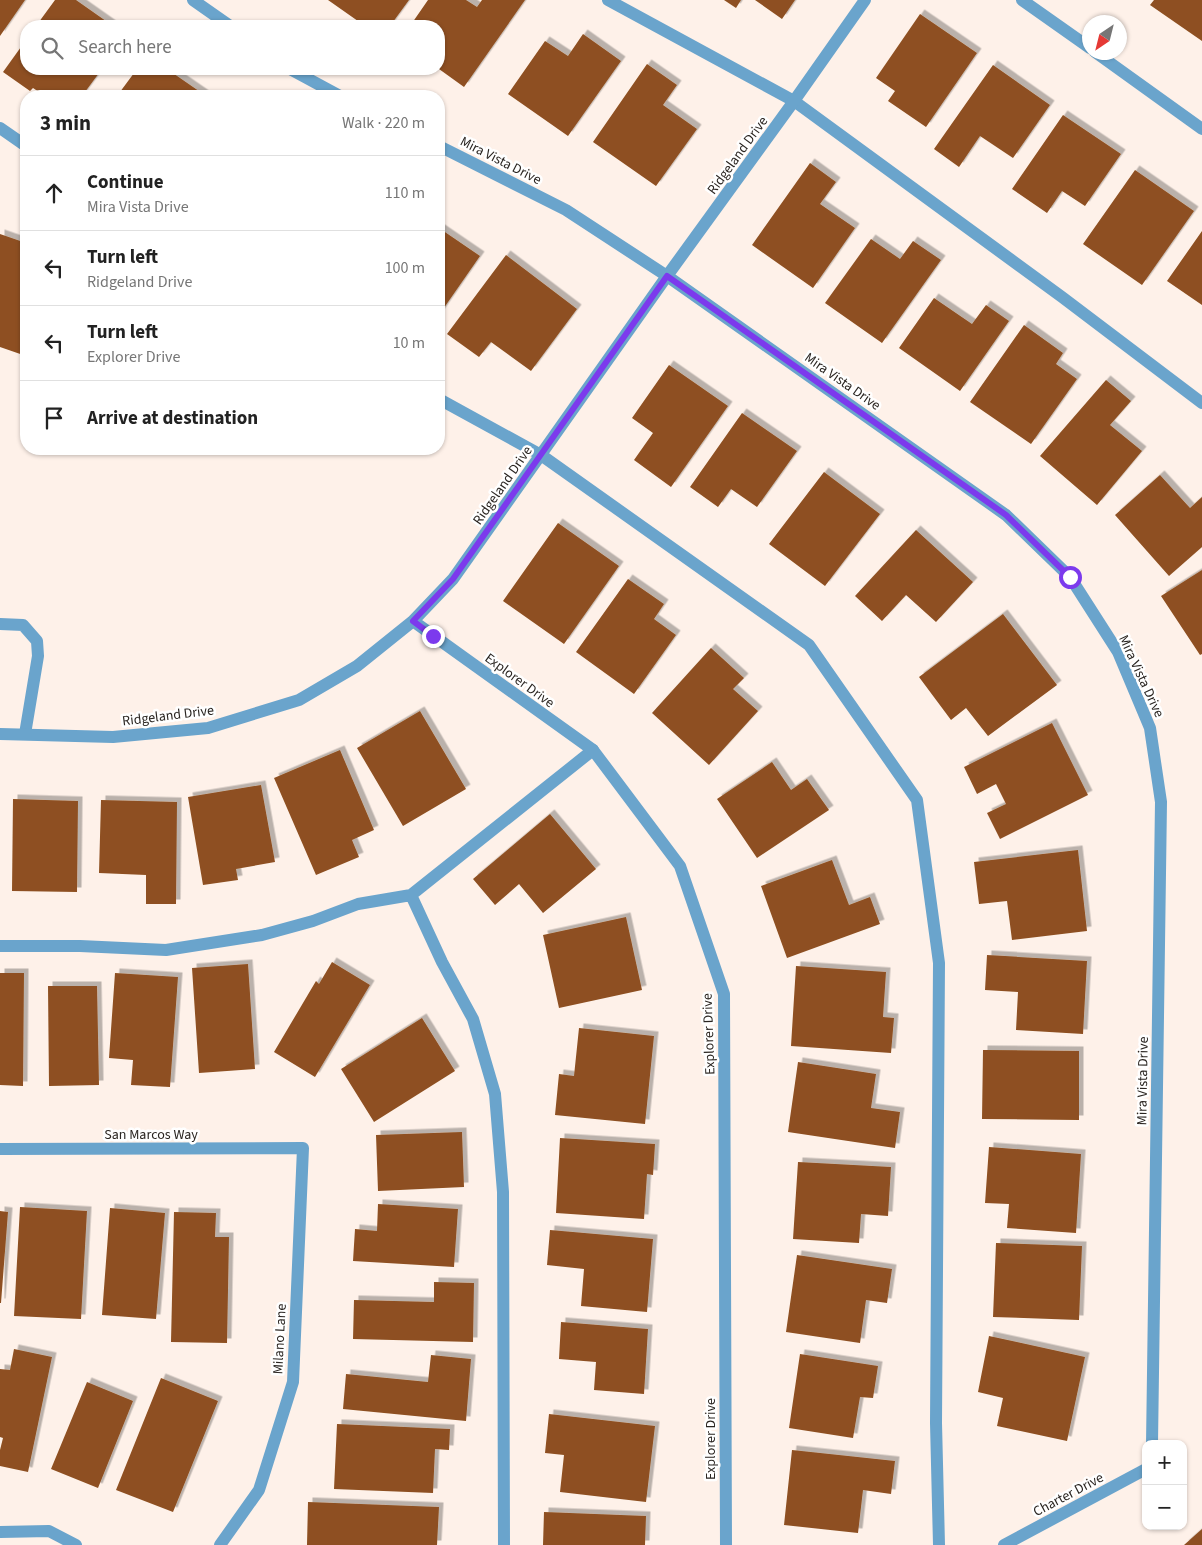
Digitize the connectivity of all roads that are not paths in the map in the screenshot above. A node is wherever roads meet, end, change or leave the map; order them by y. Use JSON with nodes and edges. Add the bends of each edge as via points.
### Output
{"nodes":[{"id":1,"x":193,"y":0,"type":"edge"},
{"id":2,"x":608,"y":0,"type":"edge"},
{"id":3,"x":865,"y":0,"type":"edge"},
{"id":4,"x":1022,"y":0,"type":"edge"},
{"id":5,"x":221,"y":20,"type":"edge"},
{"id":6,"x":1082,"y":42,"type":"edge"},
{"id":7,"x":1106,"y":60,"type":"edge"},
{"id":8,"x":301,"y":75,"type":"edge"},
{"id":9,"x":329,"y":90,"type":"edge"},
{"id":10,"x":794,"y":101,"type":"junction"},
{"id":11,"x":0,"y":128,"type":"edge"},
{"id":12,"x":1202,"y":130,"type":"edge"},
{"id":13,"x":20,"y":142,"type":"edge"},
{"id":14,"x":445,"y":149,"type":"edge"},
{"id":15,"x":667,"y":276,"type":"junction"},
{"id":16,"x":445,"y":402,"type":"edge"},
{"id":17,"x":1202,"y":403,"type":"edge"},
{"id":18,"x":541,"y":455,"type":"junction"},
{"id":19,"x":413,"y":621,"type":"junction"},
{"id":20,"x":0,"y":624,"type":"edge"},
{"id":21,"x":0,"y":734,"type":"edge"},
{"id":22,"x":25,"y":734,"type":"junction"},
{"id":23,"x":593,"y":750,"type":"junction"},
{"id":24,"x":411,"y":895,"type":"junction"},
{"id":25,"x":0,"y":946,"type":"edge"},
{"id":26,"x":303,"y":1148,"type":"joint"},
{"id":27,"x":0,"y":1149,"type":"edge"},
{"id":28,"x":1152,"y":1440,"type":"edge"},
{"id":29,"x":1142,"y":1471,"type":"edge"},
{"id":30,"x":0,"y":1532,"type":"edge"},
{"id":31,"x":76,"y":1545,"type":"edge"},
{"id":32,"x":220,"y":1545,"type":"edge"},
{"id":33,"x":504,"y":1545,"type":"edge"},
{"id":34,"x":726,"y":1545,"type":"edge"},
{"id":35,"x":939,"y":1545,"type":"edge"},
{"id":36,"x":1004,"y":1545,"type":"edge"}],
"edges":[{"from":1,"to":5,"type":"street"},
{"from":2,"to":10,"type":"street"},
{"from":3,"to":10,"type":"street","name":"Ridgeland Drive"},
{"from":4,"to":6,"type":"street"},
{"from":7,"to":12,"type":"street"},
{"from":8,"to":9,"type":"street"},
{"from":10,"to":15,"type":"street","name":"Ridgeland Drive"},
{"from":10,"to":17,"type":"street"},
{"from":11,"to":13,"type":"street"},
{"from":14,"to":15,"type":"street","name":"Mira Vista Drive","via":[[566,210]]},
{"from":15,"to":18,"type":"street","name":"Ridgeland Drive"},
{"from":15,"to":28,"type":"street","name":"Mira Vista Drive","via":[[1006,515],[1070,577],[1118,652],[1150,728],[1161,802]]},
{"from":16,"to":18,"type":"street"},
{"from":18,"to":19,"type":"street","name":"Ridgeland Drive","via":[[453,579]]},
{"from":18,"to":35,"type":"street","via":[[809,645],[917,800],[939,963],[936,1423]]},
{"from":19,"to":22,"type":"street","name":"Ridgeland Drive","via":[[357,666],[298,700],[208,728],[113,737]]},
{"from":19,"to":23,"type":"street","name":"Explorer Drive"},
{"from":20,"to":22,"type":"street","via":[[23,625],[37,641],[38,656]]},
{"from":21,"to":22,"type":"street","name":"Ridgeland Drive"},
{"from":23,"to":24,"type":"street"},
{"from":23,"to":34,"type":"street","name":"Explorer Drive","via":[[680,866],[724,994]]},
{"from":24,"to":25,"type":"street","via":[[358,904],[262,935],[166,950]]},
{"from":24,"to":33,"type":"street","via":[[473,1019],[495,1094],[503,1192]]},
{"from":26,"to":27,"type":"street","name":"San Marcos Way"},
{"from":26,"to":32,"type":"street","name":"Milano Lane","via":[[293,1382],[259,1490]]},
{"from":29,"to":36,"type":"street","name":"Charter Drive"},
{"from":30,"to":31,"type":"street","via":[[49,1531]]}]}
